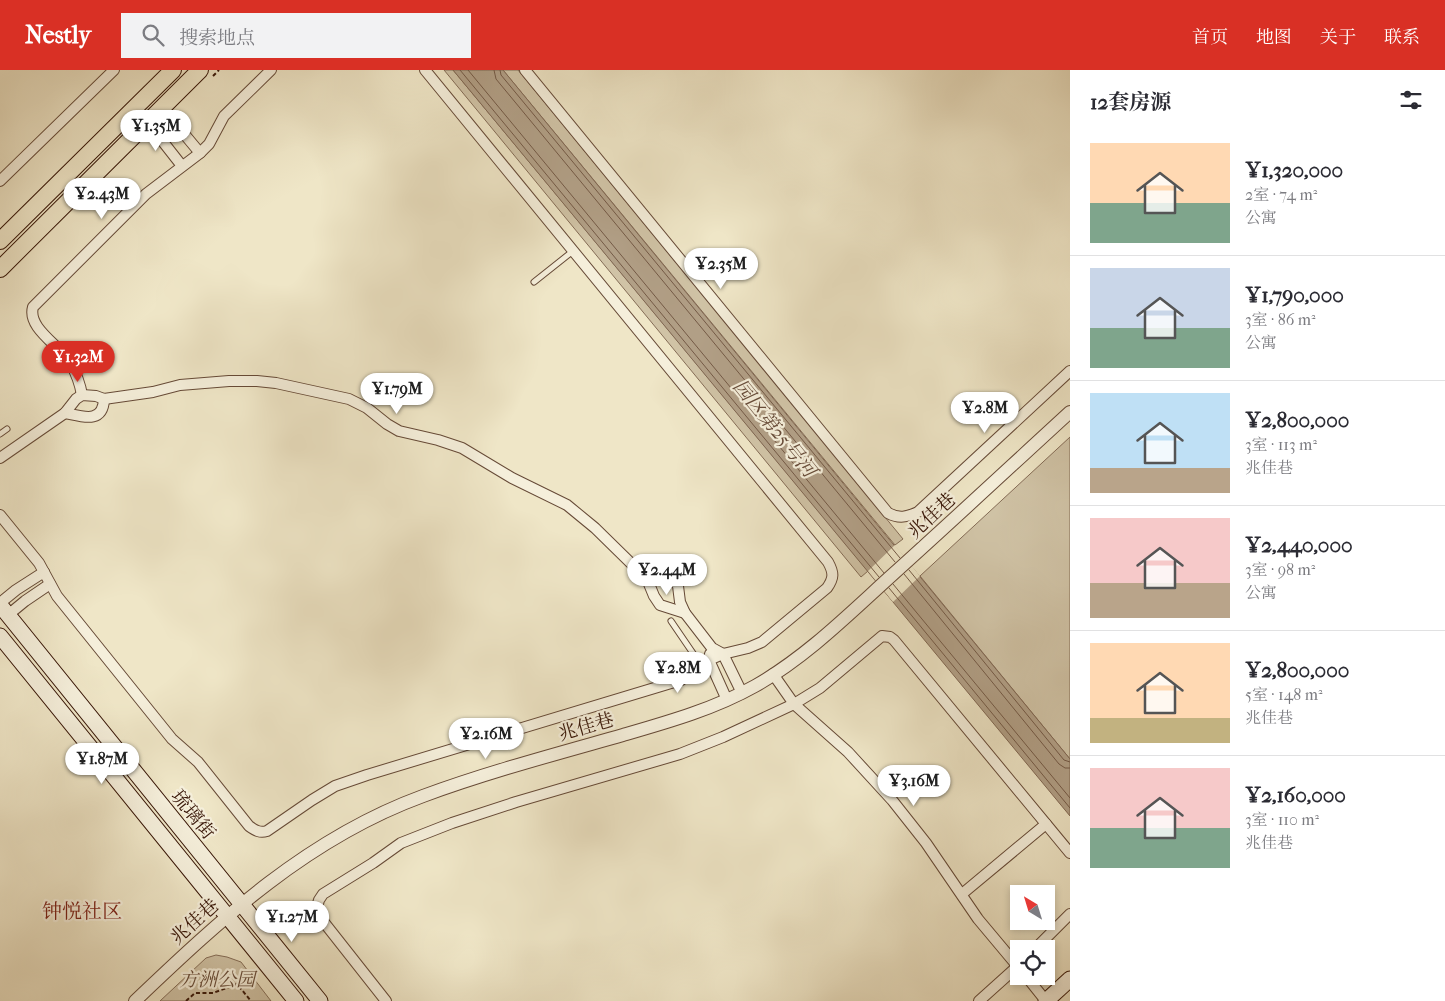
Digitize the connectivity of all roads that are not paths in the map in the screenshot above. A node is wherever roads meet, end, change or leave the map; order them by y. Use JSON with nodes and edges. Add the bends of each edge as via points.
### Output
{"nodes":[{"id":1,"x":114,"y":70,"type":"edge"},
{"id":2,"x":173,"y":70,"type":"edge"},
{"id":3,"x":200,"y":70,"type":"edge"},
{"id":4,"x":271,"y":70,"type":"edge"},
{"id":5,"x":425,"y":70,"type":"edge"},
{"id":6,"x":525,"y":70,"type":"edge"},
{"id":7,"x":161,"y":108,"type":"junction"},
{"id":8,"x":146,"y":124,"type":"junction"},
{"id":9,"x":200,"y":153,"type":"junction"},
{"id":10,"x":182,"y":166,"type":"junction"},
{"id":11,"x":0,"y":181,"type":"edge"},
{"id":12,"x":0,"y":241,"type":"edge"},
{"id":13,"x":574,"y":251,"type":"junction"},
{"id":14,"x":0,"y":269,"type":"edge"},
{"id":15,"x":534,"y":282,"type":"dead end"},
{"id":16,"x":1070,"y":371,"type":"edge"},
{"id":17,"x":82,"y":395,"type":"junction"},
{"id":18,"x":104,"y":399,"type":"junction"},
{"id":19,"x":1070,"y":412,"type":"edge"},
{"id":20,"x":65,"y":413,"type":"junction"},
{"id":21,"x":7,"y":429,"type":"dead end"},
{"id":22,"x":0,"y":434,"type":"edge"},
{"id":23,"x":0,"y":458,"type":"edge"},
{"id":24,"x":0,"y":515,"type":"edge"},
{"id":25,"x":44,"y":572,"type":"junction"},
{"id":26,"x":647,"y":579,"type":"junction"},
{"id":27,"x":50,"y":584,"type":"junction"},
{"id":28,"x":3,"y":607,"type":"edge"},
{"id":29,"x":685,"y":613,"type":"junction"},
{"id":30,"x":671,"y":621,"type":"dead end"},
{"id":31,"x":0,"y":636,"type":"edge"},
{"id":32,"x":712,"y":648,"type":"junction"},
{"id":33,"x":723,"y":654,"type":"junction"},
{"id":34,"x":705,"y":663,"type":"junction"},
{"id":35,"x":773,"y":674,"type":"junction"},
{"id":36,"x":742,"y":693,"type":"junction"},
{"id":37,"x":726,"y":700,"type":"junction"},
{"id":38,"x":794,"y":704,"type":"junction"},
{"id":39,"x":1046,"y":824,"type":"junction"},
{"id":40,"x":1070,"y":853,"type":"edge"},
{"id":41,"x":962,"y":894,"type":"junction"},
{"id":42,"x":241,"y":904,"type":"junction"},
{"id":43,"x":1070,"y":914,"type":"edge"},
{"id":44,"x":226,"y":916,"type":"junction"},
{"id":45,"x":1044,"y":940,"type":"edge"},
{"id":46,"x":1010,"y":957,"type":"edge"},
{"id":47,"x":1010,"y":973,"type":"edge"},
{"id":48,"x":1070,"y":979,"type":"edge"},
{"id":49,"x":1033,"y":985,"type":"edge"},
{"id":50,"x":135,"y":1001,"type":"edge"},
{"id":51,"x":296,"y":1001,"type":"edge"},
{"id":52,"x":320,"y":1001,"type":"edge"},
{"id":53,"x":386,"y":1001,"type":"edge"},
{"id":54,"x":979,"y":1001,"type":"edge"},
{"id":55,"x":1046,"y":1001,"type":"edge"}],
"edges":[{"from":1,"to":11,"type":"street"},
{"from":2,"to":12,"type":"main road"},
{"from":3,"to":7,"type":"main road"},
{"from":4,"to":9,"type":"street","via":[[224,116]]},
{"from":5,"to":13,"type":"street"},
{"from":6,"to":16,"type":"street","via":[[888,513],[901,518],[918,512]]},
{"from":7,"to":8,"type":"main road"},
{"from":7,"to":9,"type":"street"},
{"from":8,"to":10,"type":"street"},
{"from":8,"to":14,"type":"main road"},
{"from":9,"to":10,"type":"street"},
{"from":10,"to":17,"type":"street","via":[[146,194],[33,307],[31,313],[36,327],[69,362]]},
{"from":13,"to":15,"type":"lane"},
{"from":13,"to":33,"type":"street","via":[[832,569],[832,581],[827,588],[762,642]]},
{"from":17,"to":18,"type":"street"},
{"from":17,"to":20,"type":"street"},
{"from":18,"to":20,"type":"street","via":[[94,417]]},
{"from":18,"to":26,"type":"street","via":[[180,385],[229,381],[276,383],[348,399],[399,430],[462,448],[512,478],[568,505]]},
{"from":19,"to":35,"type":"street","name":"兆佳巷","via":[[811,648]]},
{"from":20,"to":23,"type":"street"},
{"from":21,"to":22,"type":"lane"},
{"from":24,"to":25,"type":"street"},
{"from":25,"to":27,"type":"street"},
{"from":25,"to":28,"type":"street","via":[[16,590]]},
{"from":26,"to":29,"type":"street","via":[[660,605]]},
{"from":26,"to":29,"type":"street","via":[[676,583]]},
{"from":27,"to":28,"type":"street","via":[[25,601]]},
{"from":27,"to":34,"type":"street","via":[[172,739],[198,762],[250,826],[261,833],[335,786],[681,680]]},
{"from":28,"to":42,"type":"main road","name":"琉璃街"},
{"from":29,"to":32,"type":"street"},
{"from":30,"to":34,"type":"lane"},
{"from":31,"to":44,"type":"main road","name":"琉璃街"},
{"from":32,"to":33,"type":"street"},
{"from":32,"to":34,"type":"street"},
{"from":33,"to":34,"type":"street"},
{"from":33,"to":36,"type":"street"},
{"from":34,"to":37,"type":"street"},
{"from":35,"to":36,"type":"street","name":"兆佳巷"},
{"from":35,"to":38,"type":"street"},
{"from":36,"to":37,"type":"street","name":"兆佳巷"},
{"from":37,"to":42,"type":"street","name":"兆佳巷","via":[[683,717],[485,775],[386,810],[291,865]]},
{"from":38,"to":39,"type":"street","via":[[820,688],[878,638],[890,636]]},
{"from":38,"to":41,"type":"street","via":[[873,779],[926,843]]},
{"from":38,"to":53,"type":"street","via":[[680,754],[424,833],[329,889],[319,900],[319,916]]},
{"from":39,"to":40,"type":"street"},
{"from":39,"to":41,"type":"street"},
{"from":41,"to":46,"type":"street","via":[[986,930]]},
{"from":42,"to":44,"type":"street","name":"兆佳巷"},
{"from":42,"to":52,"type":"main road","name":"琉璃街"},
{"from":43,"to":45,"type":"street"},
{"from":44,"to":50,"type":"street","name":"兆佳巷"},
{"from":44,"to":51,"type":"main road","name":"琉璃街"},
{"from":47,"to":54,"type":"street"},
{"from":48,"to":55,"type":"main road"},
{"from":49,"to":55,"type":"street"}]}
